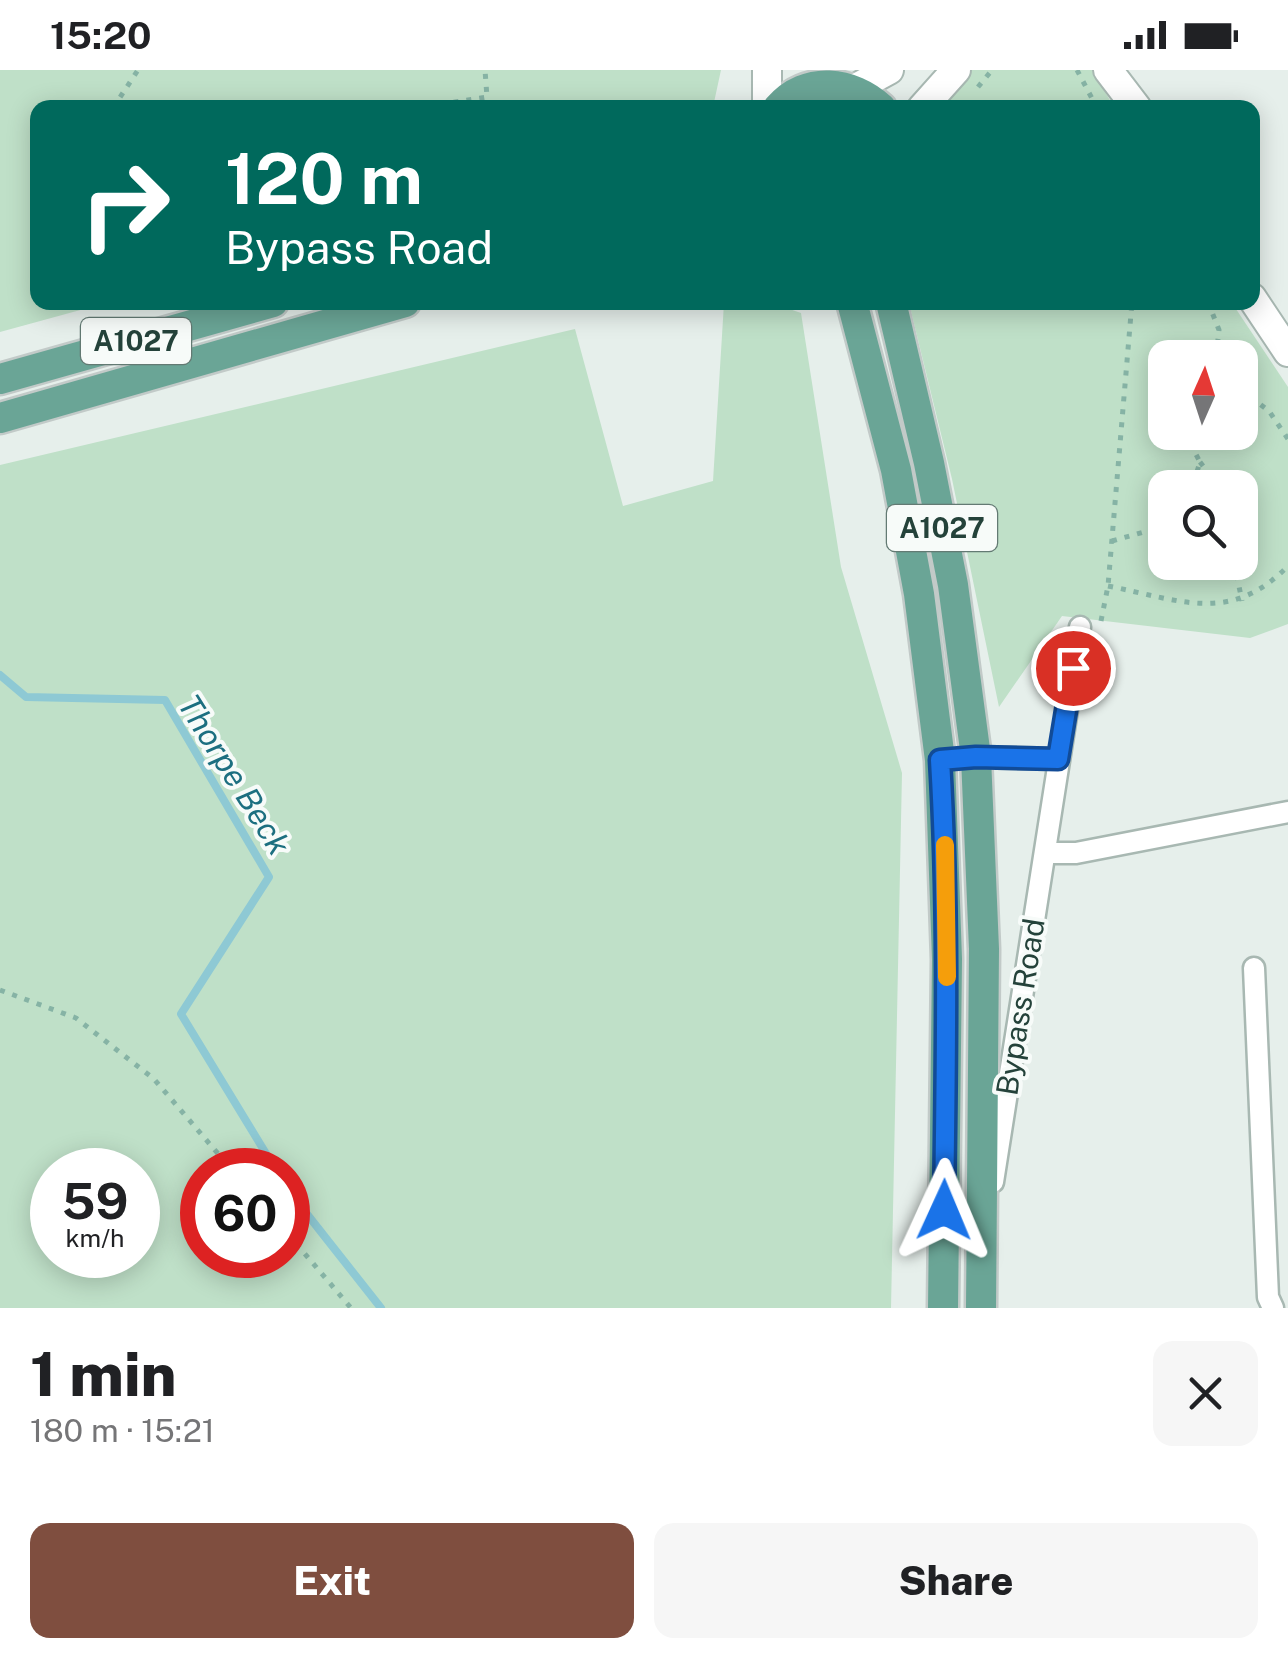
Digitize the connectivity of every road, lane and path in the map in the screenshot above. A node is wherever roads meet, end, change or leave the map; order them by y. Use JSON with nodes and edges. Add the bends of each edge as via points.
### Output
{"nodes":[{"id":1,"x":138,"y":70,"type":"edge"},
{"id":2,"x":485,"y":70,"type":"edge"},
{"id":3,"x":768,"y":70,"type":"edge"},
{"id":4,"x":890,"y":70,"type":"edge"},
{"id":5,"x":956,"y":70,"type":"edge"},
{"id":6,"x":992,"y":70,"type":"edge"},
{"id":7,"x":1108,"y":70,"type":"edge"},
{"id":8,"x":1129,"y":70,"type":"edge"},
{"id":9,"x":842,"y":81,"type":"edge"},
{"id":10,"x":971,"y":95,"type":"dead end"},
{"id":11,"x":118,"y":100,"type":"edge"},
{"id":12,"x":468,"y":100,"type":"edge"},
{"id":13,"x":768,"y":100,"type":"edge"},
{"id":14,"x":784,"y":100,"type":"edge"},
{"id":15,"x":869,"y":100,"type":"edge"},
{"id":16,"x":929,"y":100,"type":"edge"},
{"id":17,"x":1131,"y":100,"type":"edge"},
{"id":18,"x":1144,"y":100,"type":"edge"},
{"id":19,"x":245,"y":310,"type":"edge"},
{"id":20,"x":377,"y":310,"type":"edge"},
{"id":21,"x":854,"y":310,"type":"edge"},
{"id":22,"x":892,"y":310,"type":"edge"},
{"id":23,"x":1131,"y":310,"type":"edge"},
{"id":24,"x":1211,"y":310,"type":"edge"},
{"id":25,"x":1260,"y":310,"type":"edge"},
{"id":26,"x":1218,"y":340,"type":"edge"},
{"id":27,"x":1288,"y":352,"type":"edge"},
{"id":28,"x":0,"y":379,"type":"edge"},
{"id":29,"x":1258,"y":402,"type":"edge"},
{"id":30,"x":0,"y":418,"type":"edge"},
{"id":31,"x":1287,"y":436,"type":"edge"},
{"id":32,"x":1194,"y":450,"type":"edge"},
{"id":33,"x":1200,"y":462,"type":"junction"},
{"id":34,"x":1198,"y":470,"type":"edge"},
{"id":35,"x":1206,"y":470,"type":"edge"},
{"id":36,"x":1148,"y":531,"type":"edge"},
{"id":37,"x":1112,"y":540,"type":"junction"},
{"id":38,"x":1288,"y":566,"type":"edge"},
{"id":39,"x":1238,"y":580,"type":"edge"},
{"id":40,"x":1108,"y":586,"type":"junction"},
{"id":41,"x":1242,"y":600,"type":"junction"},
{"id":42,"x":1080,"y":628,"type":"joint"},
{"id":43,"x":976,"y":757,"type":"junction"},
{"id":44,"x":1058,"y":759,"type":"junction"},
{"id":45,"x":940,"y":760,"type":"junction"},
{"id":46,"x":1288,"y":812,"type":"edge"},
{"id":47,"x":1046,"y":853,"type":"junction"},
{"id":48,"x":1254,"y":968,"type":"dead end"},
{"id":49,"x":0,"y":990,"type":"edge"},
{"id":50,"x":213,"y":1148,"type":"edge"},
{"id":51,"x":982,"y":1254,"type":"junction"},
{"id":52,"x":310,"y":1260,"type":"edge"},
{"id":53,"x":1288,"y":1303,"type":"edge"},
{"id":54,"x":351,"y":1308,"type":"edge"},
{"id":55,"x":942,"y":1308,"type":"edge"},
{"id":56,"x":981,"y":1308,"type":"edge"},
{"id":57,"x":1275,"y":1308,"type":"edge"}],
"edges":[{"from":1,"to":11,"type":"path"},
{"from":2,"to":12,"type":"path","via":[[487,97]]},
{"from":3,"to":13,"type":"street"},
{"from":4,"to":9,"type":"street"},
{"from":5,"to":16,"type":"street"},
{"from":6,"to":10,"type":"path"},
{"from":7,"to":17,"type":"street"},
{"from":8,"to":18,"type":"street"},
{"from":9,"to":14,"type":"main road"},
{"from":9,"to":15,"type":"main road"},
{"from":19,"to":28,"type":"main road","number":"A1027"},
{"from":20,"to":30,"type":"main road","number":"A1027"},
{"from":21,"to":45,"type":"main road","name":"Bypass Road","number":"A1027","via":[[900,487]]},
{"from":22,"to":43,"type":"main road","name":"Bypass Road","number":"A1027","via":[[953,585]]},
{"from":23,"to":37,"type":"path"},
{"from":24,"to":26,"type":"path"},
{"from":25,"to":27,"type":"street"},
{"from":29,"to":31,"type":"path"},
{"from":32,"to":33,"type":"path"},
{"from":33,"to":34,"type":"path"},
{"from":33,"to":35,"type":"path"},
{"from":36,"to":37,"type":"path"},
{"from":37,"to":40,"type":"path"},
{"from":38,"to":41,"type":"path"},
{"from":39,"to":41,"type":"path"},
{"from":40,"to":41,"type":"path","via":[[1203,604]]},
{"from":40,"to":42,"type":"path","via":[[1100,630]]},
{"from":42,"to":44,"type":"street","name":"Bypass Road"},
{"from":43,"to":44,"type":"street"},
{"from":43,"to":45,"type":"street"},
{"from":43,"to":51,"type":"main road","name":"Bypass Road","number":"A1027","via":[[984,949]]},
{"from":44,"to":47,"type":"street","name":"Bypass Road"},
{"from":45,"to":55,"type":"main road","name":"Bypass Road","number":"A1027","via":[[947,959]]},
{"from":46,"to":47,"type":"street","via":[[1076,853]]},
{"from":47,"to":51,"type":"street","name":"Bypass Road"},
{"from":48,"to":57,"type":"street","via":[[1268,1297]]},
{"from":49,"to":50,"type":"path","via":[[76,1018],[154,1079]]},
{"from":51,"to":56,"type":"main road","name":"Bypass Road","number":"A1027"},
{"from":52,"to":54,"type":"path"},
{"from":53,"to":57,"type":"street"}]}
